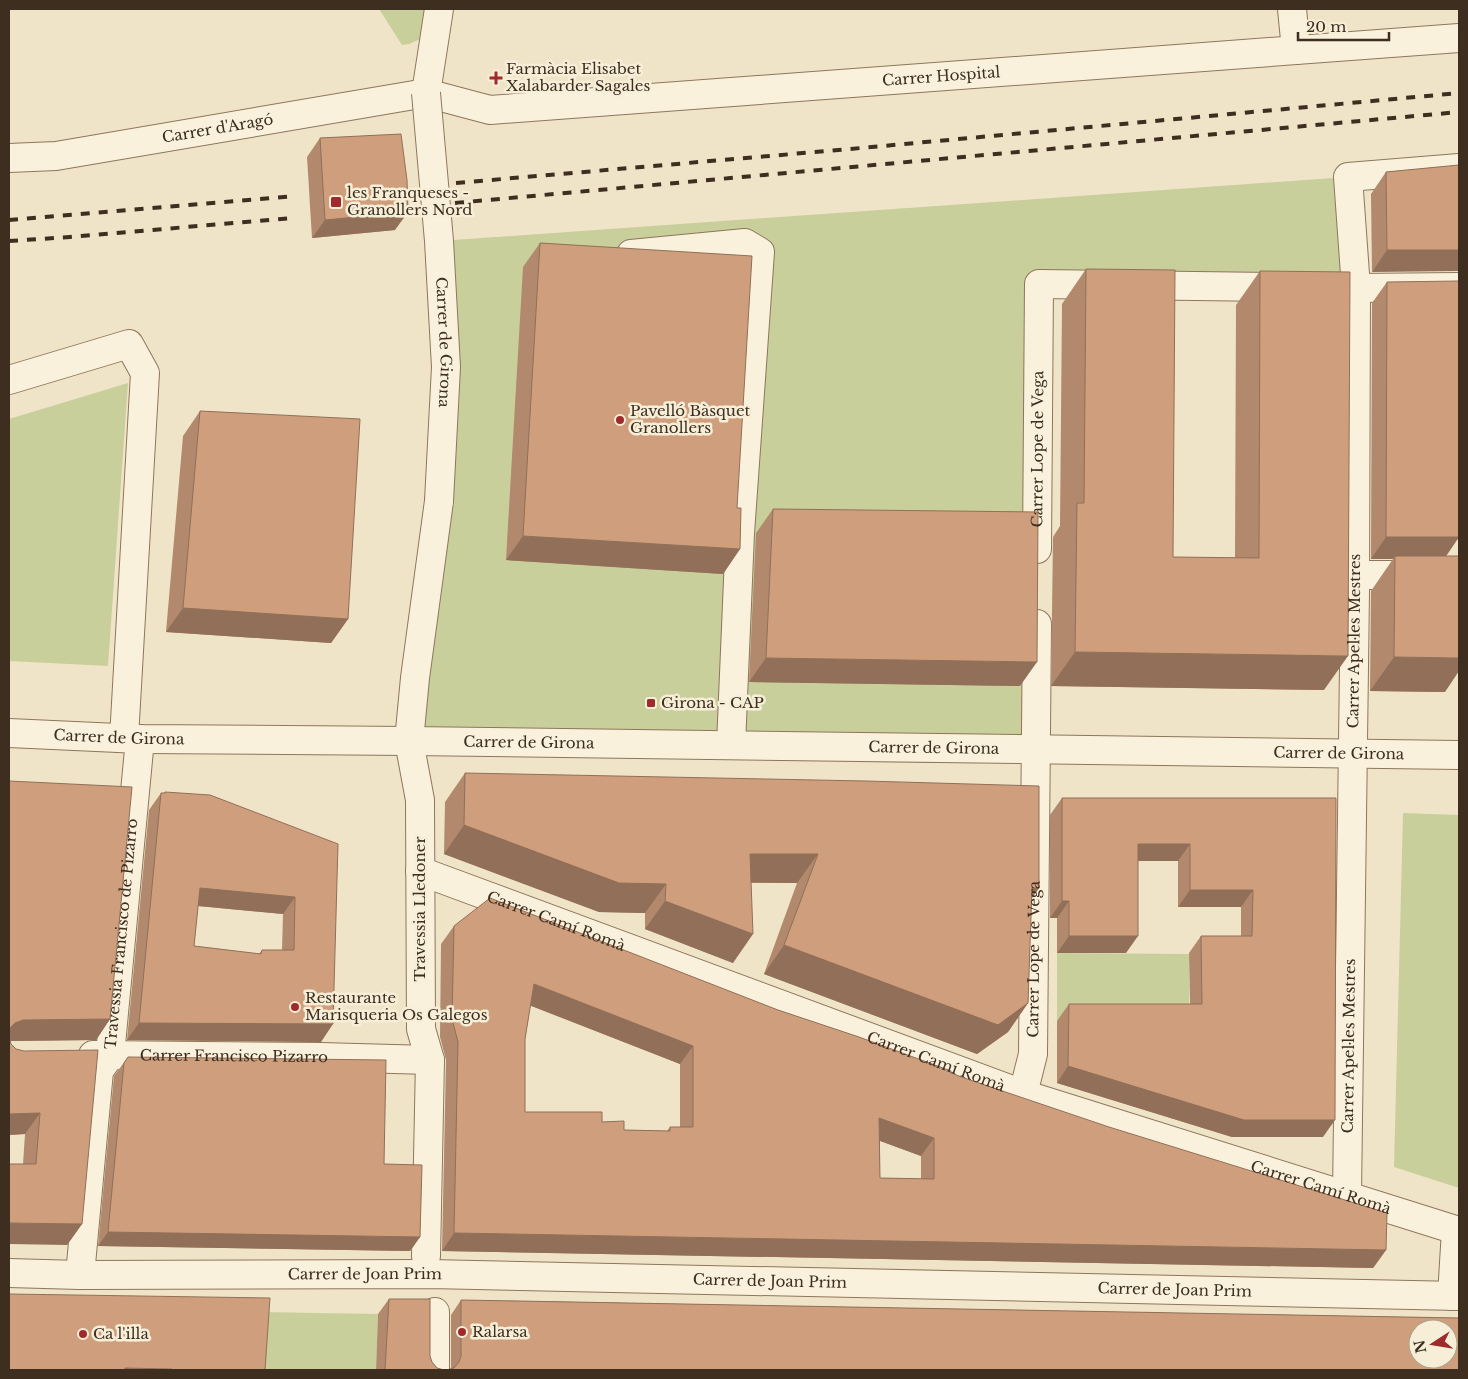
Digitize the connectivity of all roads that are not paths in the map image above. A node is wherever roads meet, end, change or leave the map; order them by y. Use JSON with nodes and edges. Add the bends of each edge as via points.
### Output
{"nodes":[{"id":1,"x":439,"y":9,"type":"edge"},
{"id":2,"x":1292,"y":9,"type":"edge"},
{"id":3,"x":1459,"y":38,"type":"edge"},
{"id":4,"x":1296,"y":50,"type":"junction"},
{"id":5,"x":426,"y":93,"type":"junction"},
{"id":6,"x":9,"y":158,"type":"edge"},
{"id":7,"x":1459,"y":168,"type":"edge"},
{"id":8,"x":631,"y":254,"type":"edge"},
{"id":9,"x":1459,"y":287,"type":"edge"},
{"id":10,"x":1356,"y":288,"type":"junction"},
{"id":11,"x":9,"y":380,"type":"edge"},
{"id":12,"x":1037,"y":569,"type":"edge"},
{"id":13,"x":1459,"y":575,"type":"edge"},
{"id":14,"x":1354,"y":583,"type":"junction"},
{"id":15,"x":1430,"y":592,"type":"edge"},
{"id":16,"x":1037,"y":599,"type":"edge"},
{"id":17,"x":9,"y":733,"type":"edge"},
{"id":18,"x":132,"y":739,"type":"junction"},
{"id":19,"x":409,"y":741,"type":"junction"},
{"id":20,"x":731,"y":745,"type":"junction"},
{"id":21,"x":1036,"y":748,"type":"junction"},
{"id":22,"x":1352,"y":754,"type":"junction"},
{"id":23,"x":1459,"y":755,"type":"edge"},
{"id":24,"x":420,"y":871,"type":"junction"},
{"id":25,"x":110,"y":1055,"type":"junction"},
{"id":26,"x":73,"y":1056,"type":"edge"},
{"id":27,"x":430,"y":1060,"type":"junction"},
{"id":28,"x":1023,"y":1094,"type":"junction"},
{"id":29,"x":1347,"y":1195,"type":"junction"},
{"id":30,"x":1458,"y":1230,"type":"edge"},
{"id":31,"x":426,"y":1256,"type":"dead end"},
{"id":32,"x":9,"y":1273,"type":"edge"},
{"id":33,"x":80,"y":1275,"type":"junction"},
{"id":34,"x":1456,"y":1296,"type":"edge"},
{"id":35,"x":436,"y":1312,"type":"dead end"},
{"id":36,"x":435,"y":1370,"type":"edge"}],
"edges":[{"from":1,"to":5,"type":"street","name":"Carrer de Girona"},
{"from":2,"to":4,"type":"street"},
{"from":3,"to":4,"type":"street","name":"Carrer Hospital"},
{"from":4,"to":5,"type":"street","name":"Carrer Hospital","via":[[490,110]]},
{"from":5,"to":6,"type":"street","name":"Carrer d'Aragó","via":[[56,156]]},
{"from":5,"to":19,"type":"street","name":"Carrer de Girona","bridge":true,"via":[[446,367],[438,501]]},
{"from":7,"to":10,"type":"street","name":"Carrer Apel·les Mestres","via":[[1348,176]]},
{"from":8,"to":20,"type":"street","via":[[745,243],[760,252],[740,533]]},
{"from":9,"to":10,"type":"street"},
{"from":10,"to":12,"type":"street","name":"Carrer Lope de Vega","via":[[1039,284]]},
{"from":10,"to":14,"type":"street","name":"Carrer Apel·les Mestres"},
{"from":11,"to":18,"type":"street","name":"Travessia Francisco de Pizarro","via":[[129,344],[145,374]]},
{"from":13,"to":14,"type":"street"},
{"from":14,"to":15,"type":"street"},
{"from":14,"to":22,"type":"street","name":"Carrer Apel·les Mestres"},
{"from":16,"to":21,"type":"street","name":"Carrer Lope de Vega"},
{"from":17,"to":18,"type":"street","name":"Carrer de Girona"},
{"from":18,"to":19,"type":"street","name":"Carrer de Girona"},
{"from":18,"to":25,"type":"street","name":"Travessia Francisco de Pizarro"},
{"from":19,"to":20,"type":"street","name":"Carrer de Girona"},
{"from":19,"to":24,"type":"street","name":"Travessia Lledoner","via":[[420,800]]},
{"from":20,"to":21,"type":"street","name":"Carrer de Girona"},
{"from":21,"to":22,"type":"street","name":"Carrer de Girona"},
{"from":21,"to":28,"type":"street","name":"Carrer Lope de Vega","via":[[1033,1054]]},
{"from":22,"to":23,"type":"street","name":"Carrer de Girona"},
{"from":22,"to":29,"type":"street","name":"Carrer Apel·les Mestres"},
{"from":24,"to":27,"type":"street","name":"Travessia Lledoner","via":[[421,1029]]},
{"from":24,"to":28,"type":"street","name":"Carrer Camí Romà"},
{"from":25,"to":26,"type":"street","name":"Carrer Francisco Pizarro"},
{"from":25,"to":27,"type":"street","name":"Carrer Francisco Pizarro"},
{"from":25,"to":33,"type":"street","name":"Travessia Francisco de Pizarro","via":[[99,1071]]},
{"from":27,"to":31,"type":"street","name":"Travessia Lledoner"},
{"from":28,"to":29,"type":"street","name":"Carrer Camí Romà"},
{"from":29,"to":30,"type":"street","name":"Carrer Camí Romà"},
{"from":30,"to":34,"type":"street"},
{"from":32,"to":33,"type":"street","name":"Carrer de Joan Prim"},
{"from":33,"to":34,"type":"street","name":"Carrer de Joan Prim","via":[[430,1274]]},
{"from":35,"to":36,"type":"street"}]}
